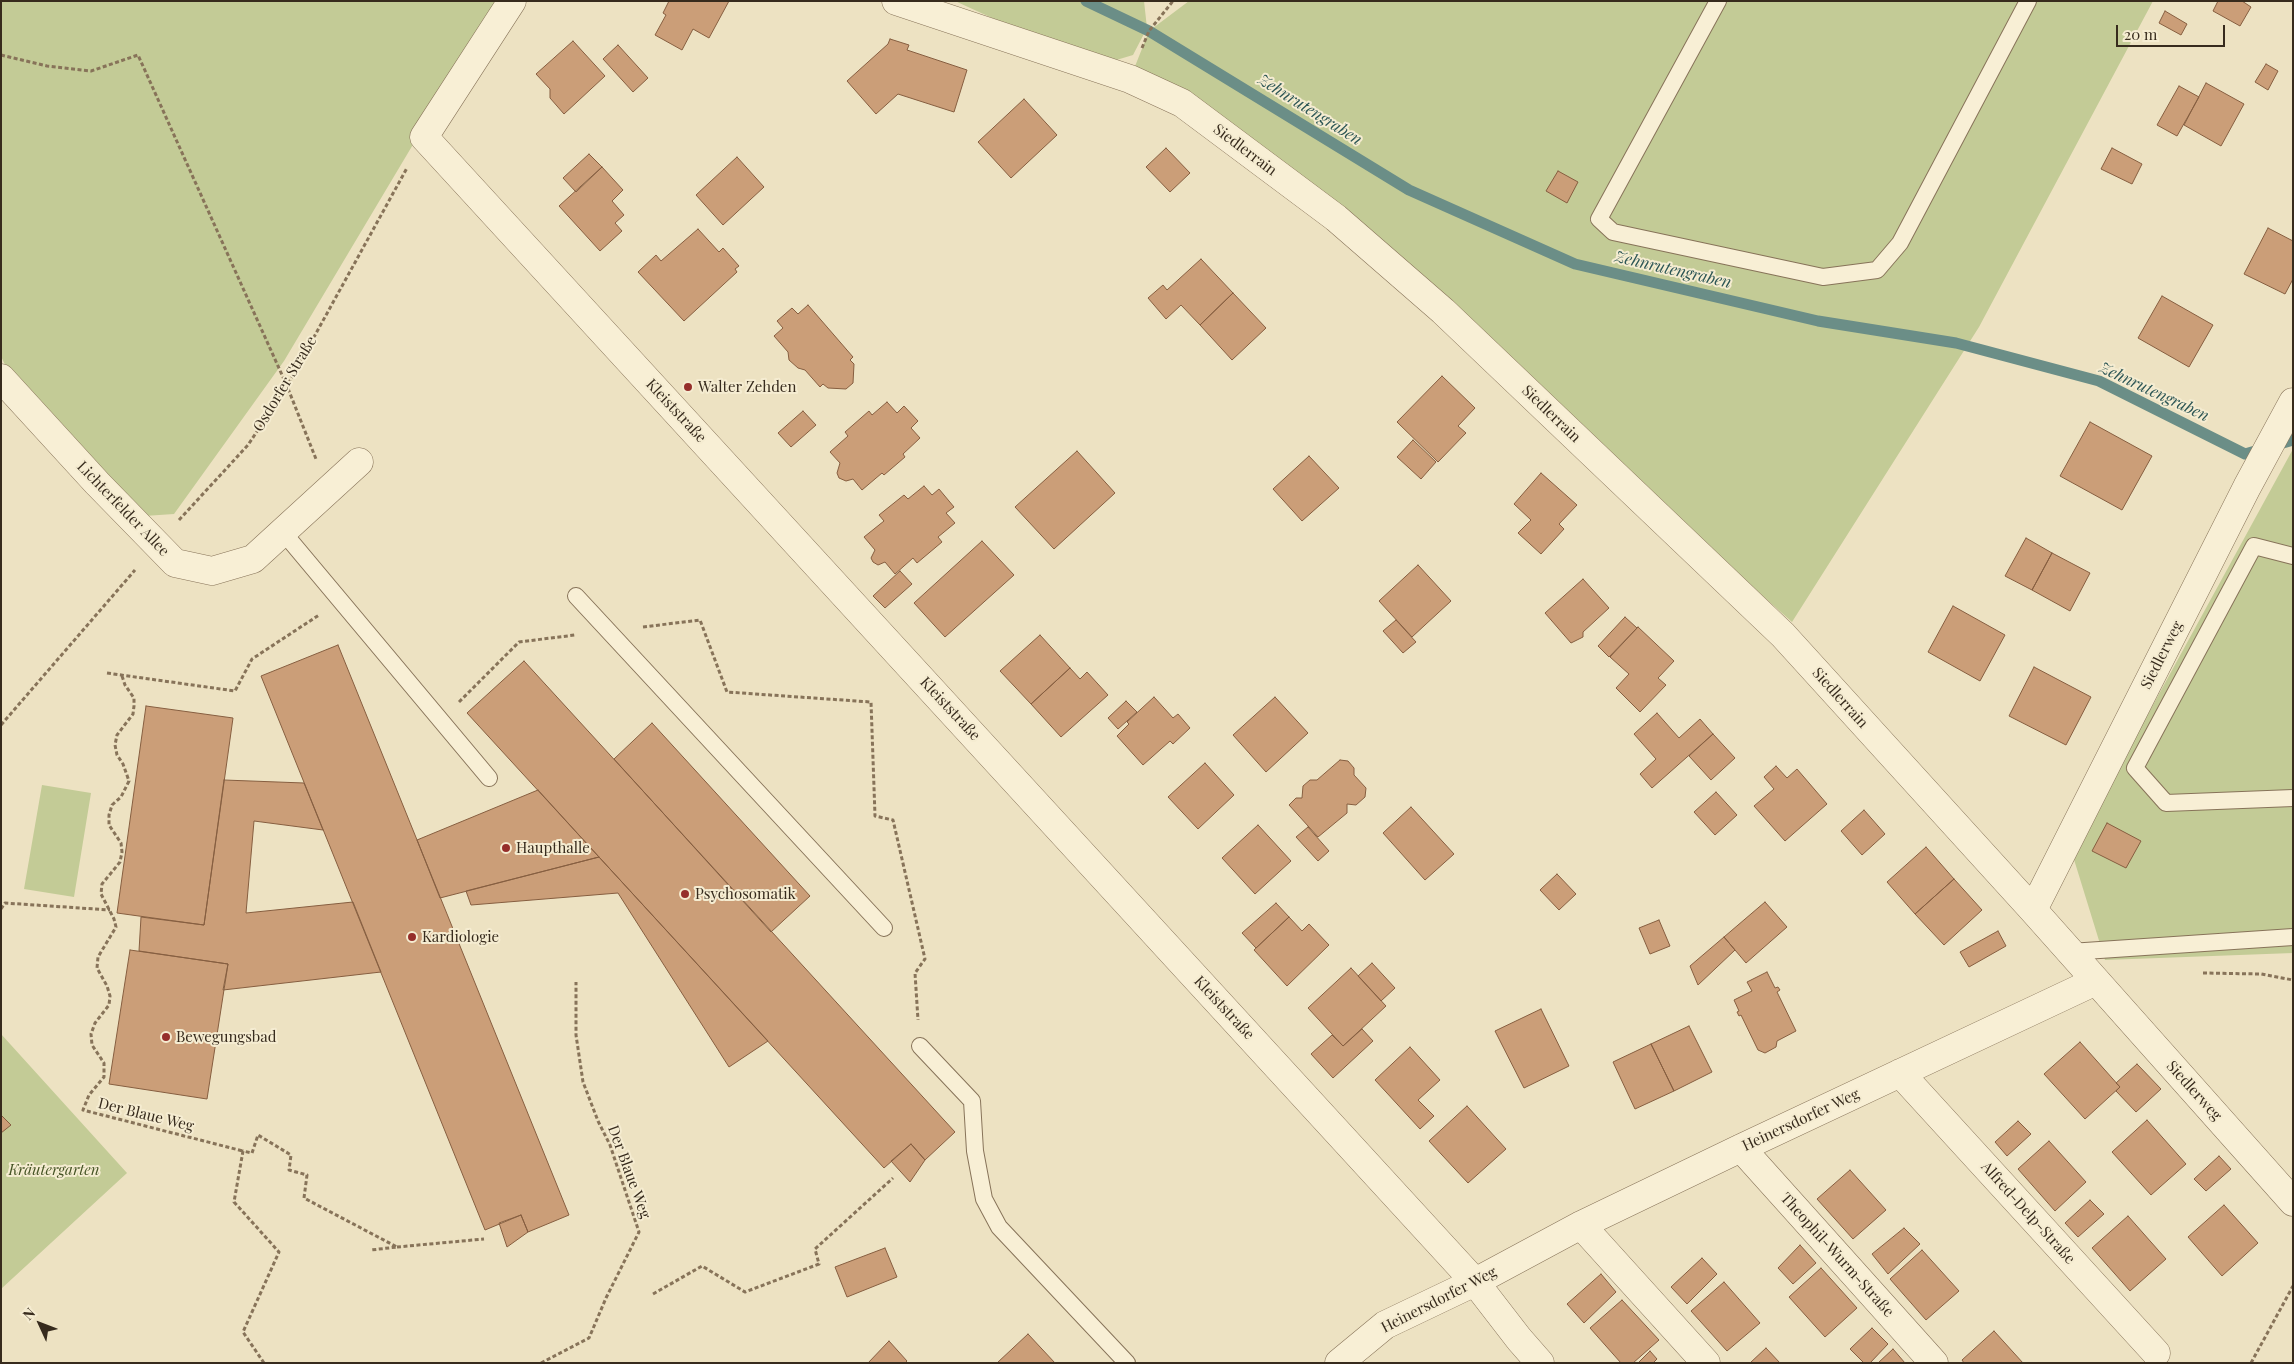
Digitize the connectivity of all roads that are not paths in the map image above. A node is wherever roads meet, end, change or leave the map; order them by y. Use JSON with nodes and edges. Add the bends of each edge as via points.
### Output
{"nodes":[{"id":1,"x":512,"y":1,"type":"edge"},
{"id":2,"x":896,"y":1,"type":"edge"},
{"id":3,"x":1718,"y":1,"type":"edge"},
{"id":4,"x":2028,"y":1,"type":"edge"},
{"id":5,"x":1,"y":378,"type":"edge"},
{"id":6,"x":2291,"y":405,"type":"edge"},
{"id":7,"x":359,"y":462,"type":"dead end"},
{"id":8,"x":283,"y":532,"type":"junction"},
{"id":9,"x":2293,"y":556,"type":"edge"},
{"id":10,"x":576,"y":596,"type":"dead end"},
{"id":11,"x":489,"y":778,"type":"dead end"},
{"id":12,"x":2293,"y":798,"type":"edge"},
{"id":13,"x":2033,"y":910,"type":"junction"},
{"id":14,"x":884,"y":928,"type":"dead end"},
{"id":15,"x":2293,"y":937,"type":"edge"},
{"id":16,"x":2070,"y":952,"type":"junction"},
{"id":17,"x":2096,"y":981,"type":"junction"},
{"id":18,"x":920,"y":1046,"type":"dead end"},
{"id":19,"x":1900,"y":1073,"type":"junction"},
{"id":20,"x":1741,"y":1148,"type":"junction"},
{"id":21,"x":2293,"y":1202,"type":"edge"},
{"id":22,"x":1582,"y":1225,"type":"junction"},
{"id":23,"x":1475,"y":1282,"type":"junction"},
{"id":24,"x":2156,"y":1353,"type":"dead end"},
{"id":25,"x":1127,"y":1363,"type":"edge"},
{"id":26,"x":1339,"y":1363,"type":"edge"},
{"id":27,"x":1540,"y":1363,"type":"edge"},
{"id":28,"x":1706,"y":1363,"type":"edge"},
{"id":29,"x":1934,"y":1363,"type":"edge"}],
"edges":[{"from":1,"to":23,"type":"street","name":"Kleiststraße","via":[[424,137]]},
{"from":2,"to":13,"type":"street","name":"Siedlerrain","via":[[1130,79],[1182,104],[1336,218],[1443,311],[1783,635]]},
{"from":3,"to":4,"type":"lane","via":[[1600,219],[1613,232],[1823,277],[1877,270],[1900,243]]},
{"from":5,"to":8,"type":"street","name":"Lichterfelder Allee","via":[[175,562],[212,570],[253,558]]},
{"from":6,"to":13,"type":"street","name":"Siedlerweg"},
{"from":7,"to":8,"type":"street","name":"Lichterfelder Allee"},
{"from":8,"to":11,"type":"lane"},
{"from":9,"to":12,"type":"lane","via":[[2254,546],[2135,768],[2166,803]]},
{"from":10,"to":14,"type":"lane"},
{"from":13,"to":16,"type":"street","name":"Siedlerrain"},
{"from":15,"to":16,"type":"lane"},
{"from":16,"to":17,"type":"street","name":"Siedlerrain"},
{"from":17,"to":19,"type":"street","name":"Heinersdorfer Weg"},
{"from":17,"to":21,"type":"street","name":"Siedlerweg"},
{"from":18,"to":25,"type":"lane","via":[[972,1101],[975,1151],[984,1198],[999,1227]]},
{"from":19,"to":20,"type":"street","name":"Heinersdorfer Weg"},
{"from":19,"to":24,"type":"street","name":"Alfred-Delp-Straße"},
{"from":20,"to":22,"type":"street","name":"Heinersdorfer Weg"},
{"from":20,"to":29,"type":"street","name":"Theophil-Wurm-Straße"},
{"from":22,"to":23,"type":"street","name":"Heinersdorfer Weg"},
{"from":22,"to":28,"type":"street"},
{"from":23,"to":26,"type":"street","name":"Heinersdorfer Weg","via":[[1385,1325]]},
{"from":23,"to":27,"type":"street","name":"Kleiststraße"}]}
